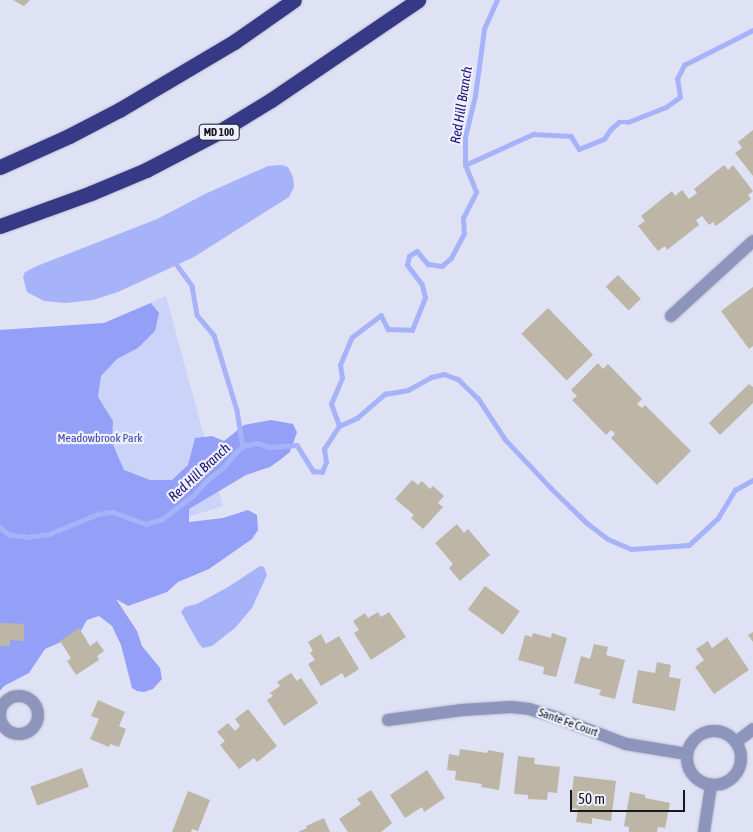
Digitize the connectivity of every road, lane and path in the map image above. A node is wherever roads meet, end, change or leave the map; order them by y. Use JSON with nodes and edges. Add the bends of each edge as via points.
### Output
{"nodes":[{"id":1,"x":294,"y":0,"type":"edge"},
{"id":2,"x":418,"y":0,"type":"edge"},
{"id":3,"x":0,"y":167,"type":"edge"},
{"id":4,"x":0,"y":226,"type":"edge"},
{"id":5,"x":753,"y":241,"type":"edge"},
{"id":6,"x":671,"y":316,"type":"dead end"},
{"id":7,"x":388,"y":720,"type":"dead end"},
{"id":8,"x":753,"y":729,"type":"edge"},
{"id":9,"x":736,"y":742,"type":"junction"},
{"id":10,"x":687,"y":754,"type":"junction"},
{"id":11,"x":711,"y":785,"type":"junction"},
{"id":12,"x":704,"y":832,"type":"edge"}],
"edges":[{"from":1,"to":3,"type":"highway","via":[[234,42],[143,96]]},
{"from":2,"to":4,"type":"highway","number":"MD 100","via":[[217,133],[146,170]]},
{"from":5,"to":6,"type":"street"},
{"from":7,"to":10,"type":"street","name":"Sante Fe Court","via":[[462,710],[529,709],[626,744]]},
{"from":8,"to":9,"type":"street"},
{"from":9,"to":10,"type":"street","via":[[722,731],[712,730],[696,738]]},
{"from":9,"to":11,"type":"street","via":[[740,751],[738,771],[723,784]]},
{"from":10,"to":11,"type":"street","via":[[690,771]]},
{"from":11,"to":12,"type":"street"}]}
